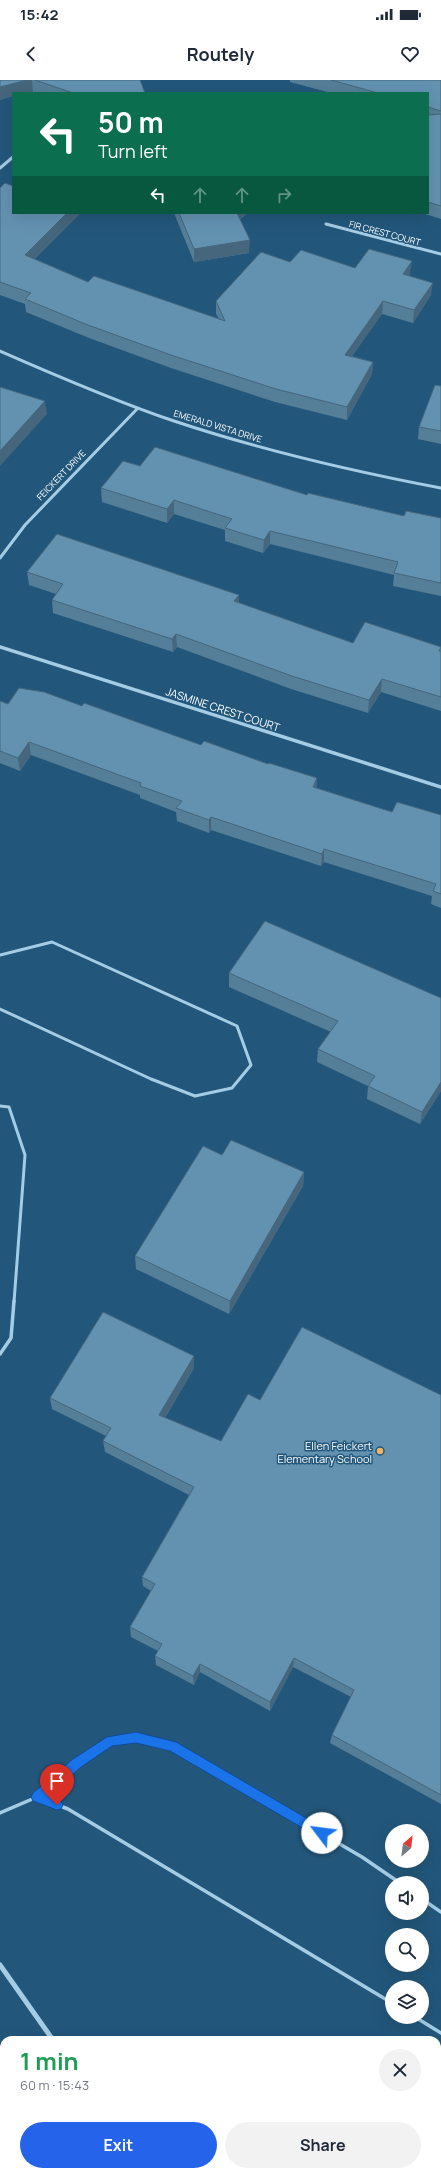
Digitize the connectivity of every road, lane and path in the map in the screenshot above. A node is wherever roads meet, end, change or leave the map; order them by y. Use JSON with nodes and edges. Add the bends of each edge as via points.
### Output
{"nodes":[{"id":1,"x":12,"y":158,"type":"edge"},
{"id":2,"x":0,"y":168,"type":"edge"},
{"id":3,"x":326,"y":224,"type":"dead end"},
{"id":4,"x":441,"y":254,"type":"edge"},
{"id":5,"x":0,"y":351,"type":"edge"},
{"id":6,"x":138,"y":408,"type":"junction"},
{"id":7,"x":441,"y":488,"type":"edge"},
{"id":8,"x":0,"y":558,"type":"edge"},
{"id":9,"x":0,"y":648,"type":"edge"},
{"id":10,"x":441,"y":788,"type":"edge"},
{"id":11,"x":0,"y":955,"type":"edge"},
{"id":12,"x":0,"y":1009,"type":"edge"},
{"id":13,"x":0,"y":1106,"type":"edge"},
{"id":14,"x":0,"y":1354,"type":"edge"},
{"id":15,"x":37,"y":1797,"type":"junction"},
{"id":16,"x":0,"y":1812,"type":"edge"},
{"id":17,"x":390,"y":1876,"type":"edge"},
{"id":18,"x":429,"y":1904,"type":"edge"},
{"id":19,"x":441,"y":1912,"type":"edge"},
{"id":20,"x":0,"y":1965,"type":"edge"},
{"id":21,"x":385,"y":1999,"type":"edge"},
{"id":22,"x":427,"y":2024,"type":"edge"},
{"id":23,"x":441,"y":2032,"type":"edge"},
{"id":24,"x":50,"y":2036,"type":"edge"}],
"edges":[{"from":1,"to":2,"type":"street"},
{"from":3,"to":4,"type":"street","name":"FIR CREST COURT"},
{"from":5,"to":6,"type":"street","name":"EMERALD VISTA DRIVE"},
{"from":6,"to":7,"type":"street","name":"EMERALD VISTA DRIVE","via":[[221,435],[312,460]]},
{"from":6,"to":8,"type":"street","name":"FEICKERT DRIVE","via":[[25,526]]},
{"from":9,"to":10,"type":"street","name":"JASMINE CREST COURT"},
{"from":11,"to":12,"type":"lane","via":[[52,942],[237,1026],[251,1065],[232,1088],[195,1096],[151,1079]]},
{"from":13,"to":14,"type":"lane","via":[[9,1107],[25,1155],[11,1338]]},
{"from":15,"to":16,"type":"lane"},
{"from":15,"to":17,"type":"lane","via":[[77,1763],[111,1741],[136,1738],[172,1746],[362,1857]]},
{"from":15,"to":21,"type":"lane","via":[[68,1809]]},
{"from":18,"to":19,"type":"lane"},
{"from":20,"to":24,"type":"street"},
{"from":22,"to":23,"type":"lane"}]}
